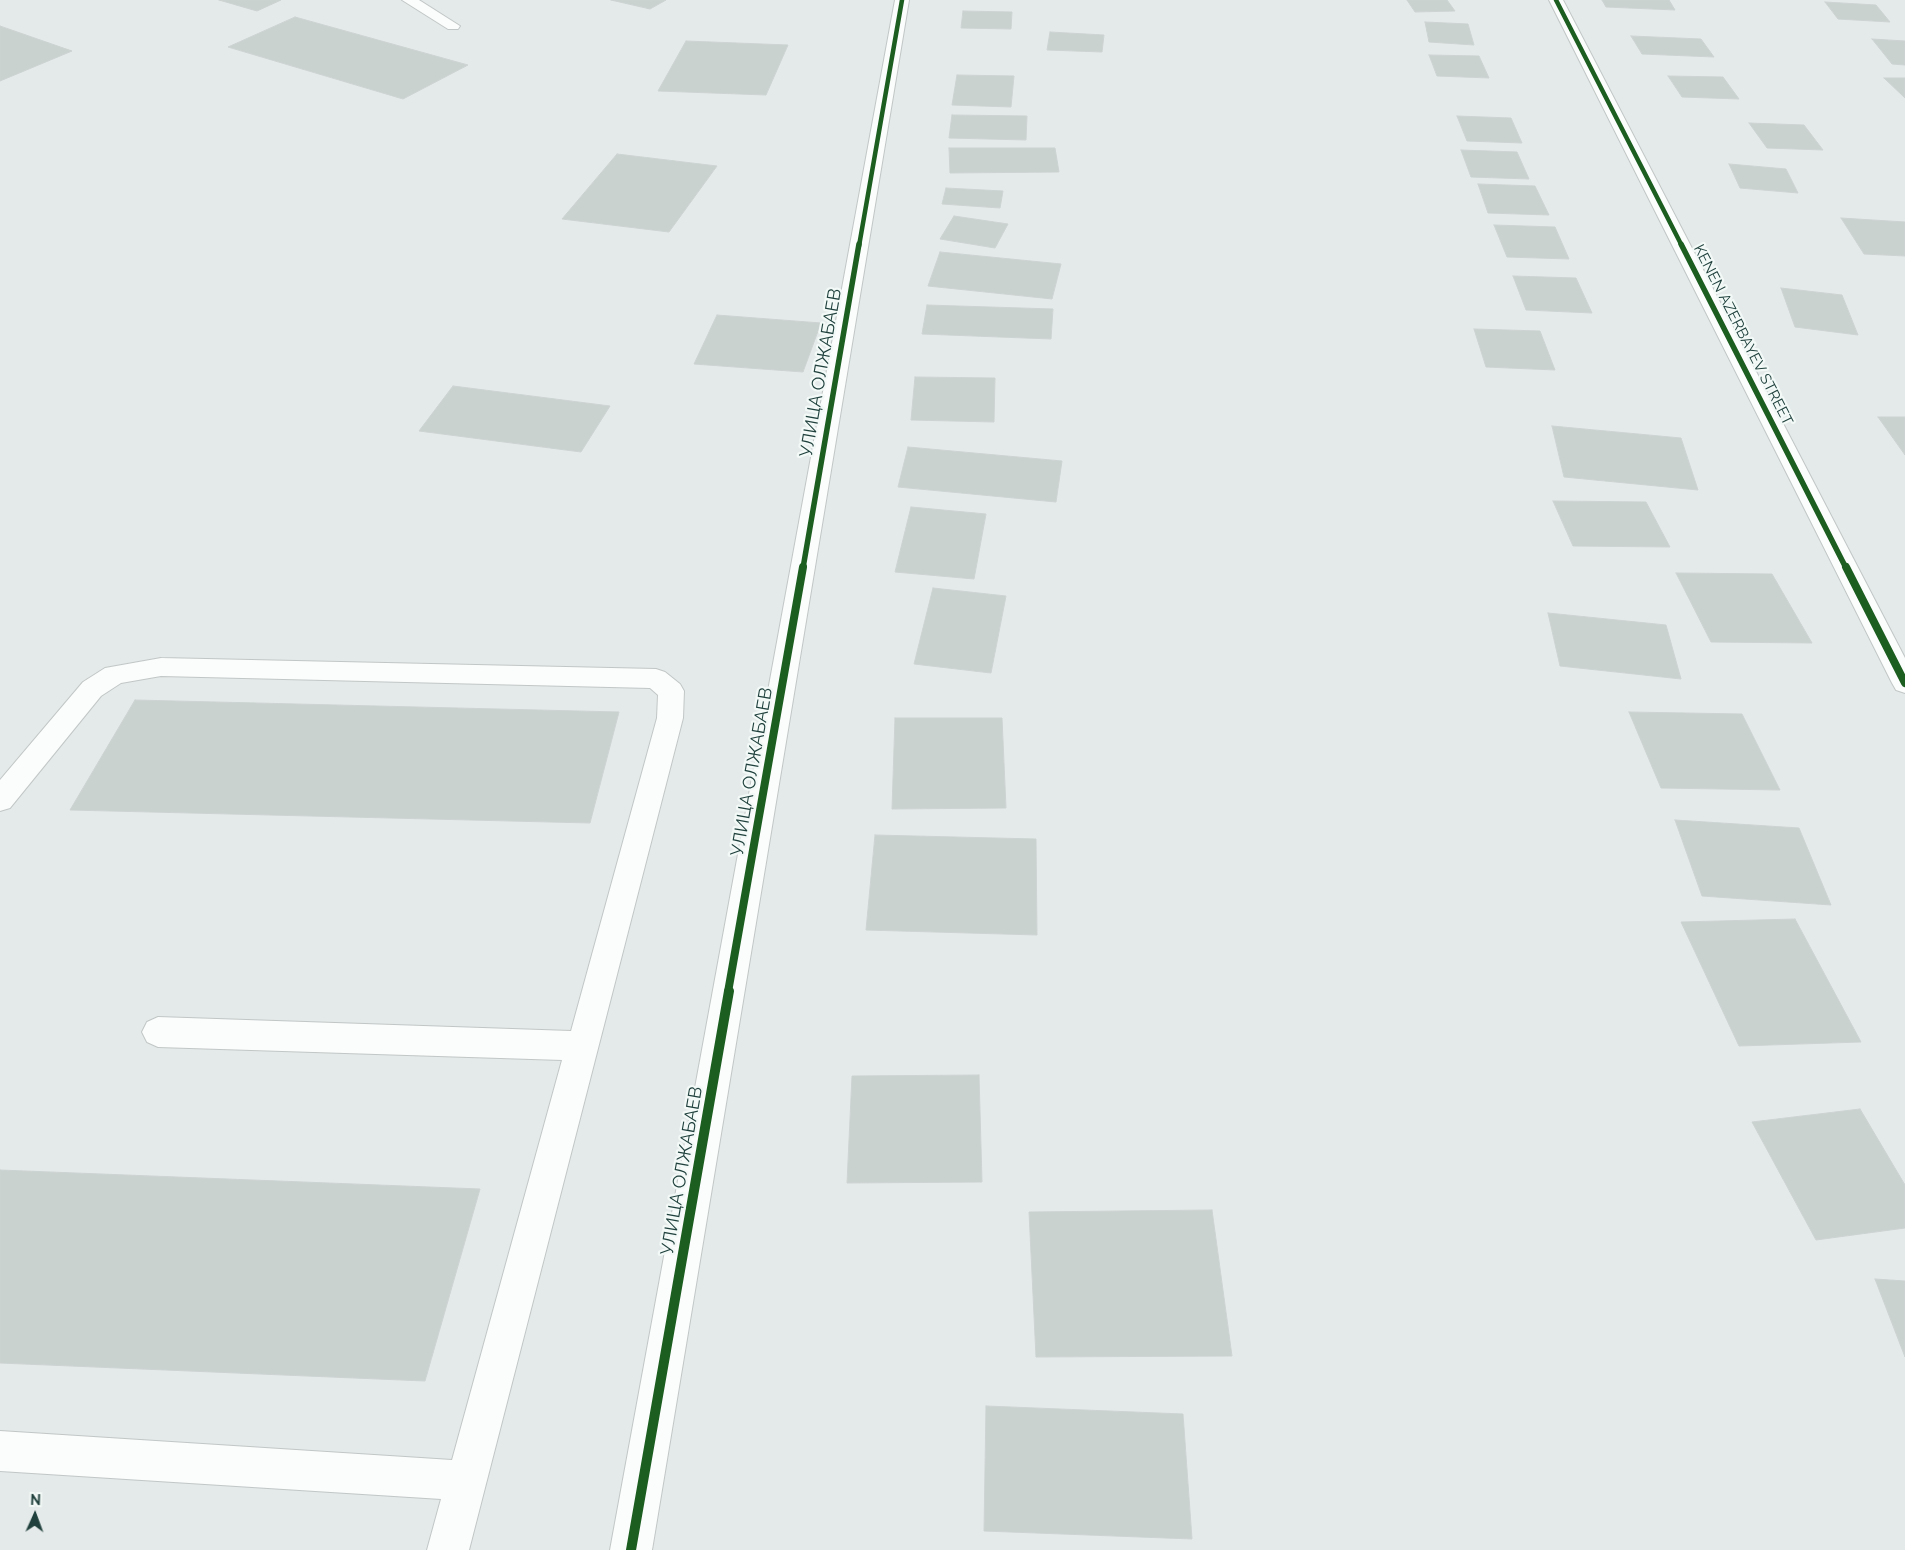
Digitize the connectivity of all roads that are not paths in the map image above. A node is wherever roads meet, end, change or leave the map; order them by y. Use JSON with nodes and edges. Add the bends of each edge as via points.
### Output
{"nodes":[{"id":1,"x":409,"y":0,"type":"edge"},
{"id":2,"x":902,"y":0,"type":"edge"},
{"id":3,"x":1556,"y":0,"type":"edge"},
{"id":4,"x":453,"y":26,"type":"dead end"},
{"id":5,"x":1905,"y":683,"type":"edge"},
{"id":6,"x":0,"y":800,"type":"edge"},
{"id":7,"x":158,"y":1032,"type":"dead end"},
{"id":8,"x":582,"y":1046,"type":"junction"},
{"id":9,"x":0,"y":1451,"type":"edge"},
{"id":10,"x":466,"y":1481,"type":"junction"},
{"id":11,"x":448,"y":1550,"type":"edge"},
{"id":12,"x":631,"y":1550,"type":"edge"}],
"edges":[{"from":1,"to":4,"type":"street"},
{"from":2,"to":12,"type":"street","name":"УЛИЦА ОЛЖАБАЕВ"},
{"from":3,"to":5,"type":"street","name":"KENEN AZERBAYEV STREET"},
{"from":6,"to":8,"type":"street","via":[[92,689],[114,675],[161,667],[656,679],[671,692],[670,718]]},
{"from":7,"to":8,"type":"street"},
{"from":8,"to":10,"type":"street"},
{"from":9,"to":10,"type":"street"},
{"from":10,"to":11,"type":"street"}]}
